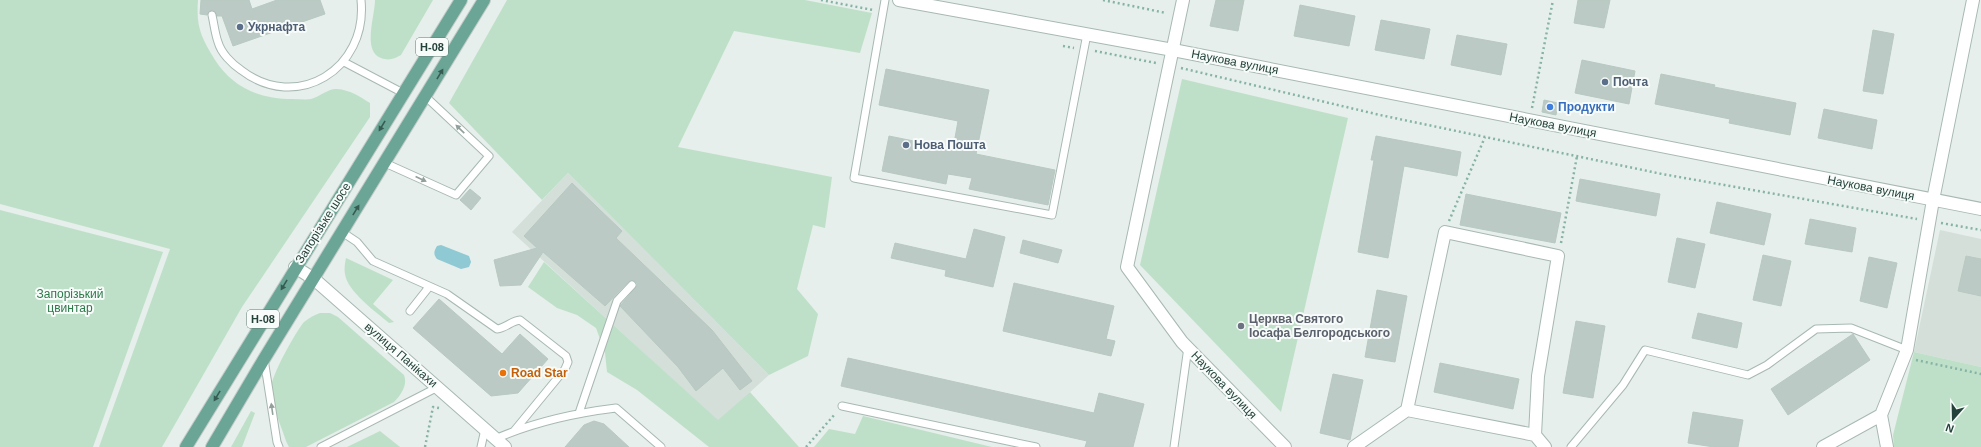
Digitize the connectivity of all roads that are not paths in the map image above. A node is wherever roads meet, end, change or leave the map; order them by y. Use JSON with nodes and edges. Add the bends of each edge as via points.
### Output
{"nodes":[{"id":1,"x":361,"y":0,"type":"edge"},
{"id":2,"x":461,"y":0,"type":"edge"},
{"id":3,"x":484,"y":0,"type":"edge"},
{"id":4,"x":885,"y":0,"type":"edge"},
{"id":5,"x":899,"y":0,"type":"edge"},
{"id":6,"x":1183,"y":0,"type":"edge"},
{"id":7,"x":1973,"y":0,"type":"edge"},
{"id":8,"x":212,"y":15,"type":"dead end"},
{"id":9,"x":1087,"y":34,"type":"junction"},
{"id":10,"x":1173,"y":50,"type":"junction"},
{"id":11,"x":344,"y":62,"type":"junction"},
{"id":12,"x":403,"y":93,"type":"junction"},
{"id":13,"x":426,"y":97,"type":"junction"},
{"id":14,"x":385,"y":163,"type":"junction"},
{"id":15,"x":1933,"y":200,"type":"junction"},
{"id":16,"x":1981,"y":209,"type":"edge"},
{"id":17,"x":342,"y":232,"type":"junction"},
{"id":18,"x":295,"y":267,"type":"junction"},
{"id":19,"x":314,"y":279,"type":"junction"},
{"id":20,"x":632,"y":285,"type":"dead end"},
{"id":21,"x":429,"y":287,"type":"junction"},
{"id":22,"x":410,"y":311,"type":"dead end"},
{"id":23,"x":1188,"y":348,"type":"junction"},
{"id":24,"x":1905,"y":354,"type":"junction"},
{"id":25,"x":264,"y":359,"type":"junction"},
{"id":26,"x":438,"y":387,"type":"junction"},
{"id":27,"x":842,"y":406,"type":"road end"},
{"id":28,"x":1407,"y":410,"type":"junction"},
{"id":29,"x":579,"y":413,"type":"junction"},
{"id":30,"x":1881,"y":415,"type":"junction"},
{"id":31,"x":485,"y":429,"type":"junction"},
{"id":32,"x":514,"y":431,"type":"junction"},
{"id":33,"x":1535,"y":435,"type":"junction"},
{"id":34,"x":495,"y":439,"type":"junction"},
{"id":35,"x":186,"y":447,"type":"edge"},
{"id":36,"x":212,"y":447,"type":"edge"},
{"id":37,"x":279,"y":447,"type":"edge"},
{"id":38,"x":321,"y":447,"type":"edge"},
{"id":39,"x":481,"y":447,"type":"edge"},
{"id":40,"x":505,"y":447,"type":"edge"},
{"id":41,"x":661,"y":447,"type":"edge"},
{"id":42,"x":1036,"y":447,"type":"edge"},
{"id":43,"x":1174,"y":447,"type":"edge"},
{"id":44,"x":1285,"y":447,"type":"edge"},
{"id":45,"x":1354,"y":447,"type":"edge"},
{"id":46,"x":1545,"y":447,"type":"edge"},
{"id":47,"x":1571,"y":447,"type":"edge"},
{"id":48,"x":1823,"y":447,"type":"edge"},
{"id":49,"x":1887,"y":447,"type":"edge"}],
"edges":[{"from":1,"to":11,"type":"lane","via":[[363,16],[357,41]]},
{"from":2,"to":12,"type":"main road","name":"Запорізьке шосе","number":"Н-08"},
{"from":13,"to":3,"type":"main road","name":"Запорізьке шосе","number":"Н-08","one_way":true},
{"from":4,"to":9,"type":"lane","via":[[854,178],[1052,215]]},
{"from":5,"to":9,"type":"street","name":"Наукова вулиця"},
{"from":6,"to":10,"type":"street","name":"Наукова вулиця"},
{"from":7,"to":15,"type":"street"},
{"from":8,"to":11,"type":"lane","via":[[218,43],[232,64],[252,79],[276,87],[301,86],[325,78]]},
{"from":9,"to":10,"type":"street","name":"Наукова вулиця"},
{"from":10,"to":15,"type":"street","name":"Наукова вулиця"},
{"from":10,"to":23,"type":"street","name":"Наукова вулиця","via":[[1127,267]]},
{"from":11,"to":12,"type":"lane"},
{"from":12,"to":18,"type":"main road","name":"Запорізьке шосе","number":"Н-08","one_way":true},
{"from":13,"to":14,"type":"main road","name":"Запорізьке шосе","number":"Н-08"},
{"from":14,"to":13,"type":"lane","one_way":true,"via":[[456,195],[489,156]]},
{"from":17,"to":14,"type":"main road","name":"Запорізьке шосе","number":"Н-08","one_way":true},
{"from":15,"to":16,"type":"street","name":"Наукова вулиця"},
{"from":15,"to":24,"type":"street"},
{"from":17,"to":19,"type":"main road","name":"Запорізьке шосе","number":"Н-08"},
{"from":17,"to":21,"type":"lane","via":[[357,242],[372,261]]},
{"from":18,"to":19,"type":"street","name":"вулиця Панікахи"},
{"from":18,"to":35,"type":"main road","name":"Запорізьке шосе","number":"Н-08","one_way":true},
{"from":19,"to":25,"type":"main road","name":"Запорізьке шосе","number":"Н-08"},
{"from":19,"to":26,"type":"street","name":"вулиця Панікахи"},
{"from":20,"to":29,"type":"lane","via":[[618,300]]},
{"from":21,"to":22,"type":"lane"},
{"from":21,"to":32,"type":"lane","via":[[447,294],[497,329],[520,320],[566,356],[568,362],[565,369]]},
{"from":23,"to":43,"type":"lane"},
{"from":23,"to":44,"type":"street","name":"Наукова вулиця"},
{"from":24,"to":30,"type":"street"},
{"from":24,"to":47,"type":"lane","via":[[1851,328],[1816,329],[1768,365],[1748,375],[1645,350],[1623,385]]},
{"from":25,"to":36,"type":"main road","name":"Запорізьке шосе","number":"Н-08"},
{"from":37,"to":25,"type":"lane","one_way":true},
{"from":26,"to":31,"type":"street","name":"вулиця Панікахи"},
{"from":26,"to":38,"type":"lane"},
{"from":27,"to":42,"type":"lane"},
{"from":28,"to":33,"type":"street"},
{"from":28,"to":33,"type":"street","via":[[1444,232],[1558,256],[1538,376]]},
{"from":28,"to":45,"type":"street"},
{"from":29,"to":32,"type":"lane"},
{"from":29,"to":41,"type":"lane","via":[[616,408]]},
{"from":30,"to":48,"type":"street"},
{"from":30,"to":49,"type":"street"},
{"from":31,"to":34,"type":"street","name":"вулиця Панікахи"},
{"from":31,"to":39,"type":"lane"},
{"from":32,"to":34,"type":"lane"},
{"from":33,"to":46,"type":"street"},
{"from":34,"to":40,"type":"street","name":"вулиця Панікахи"}]}
